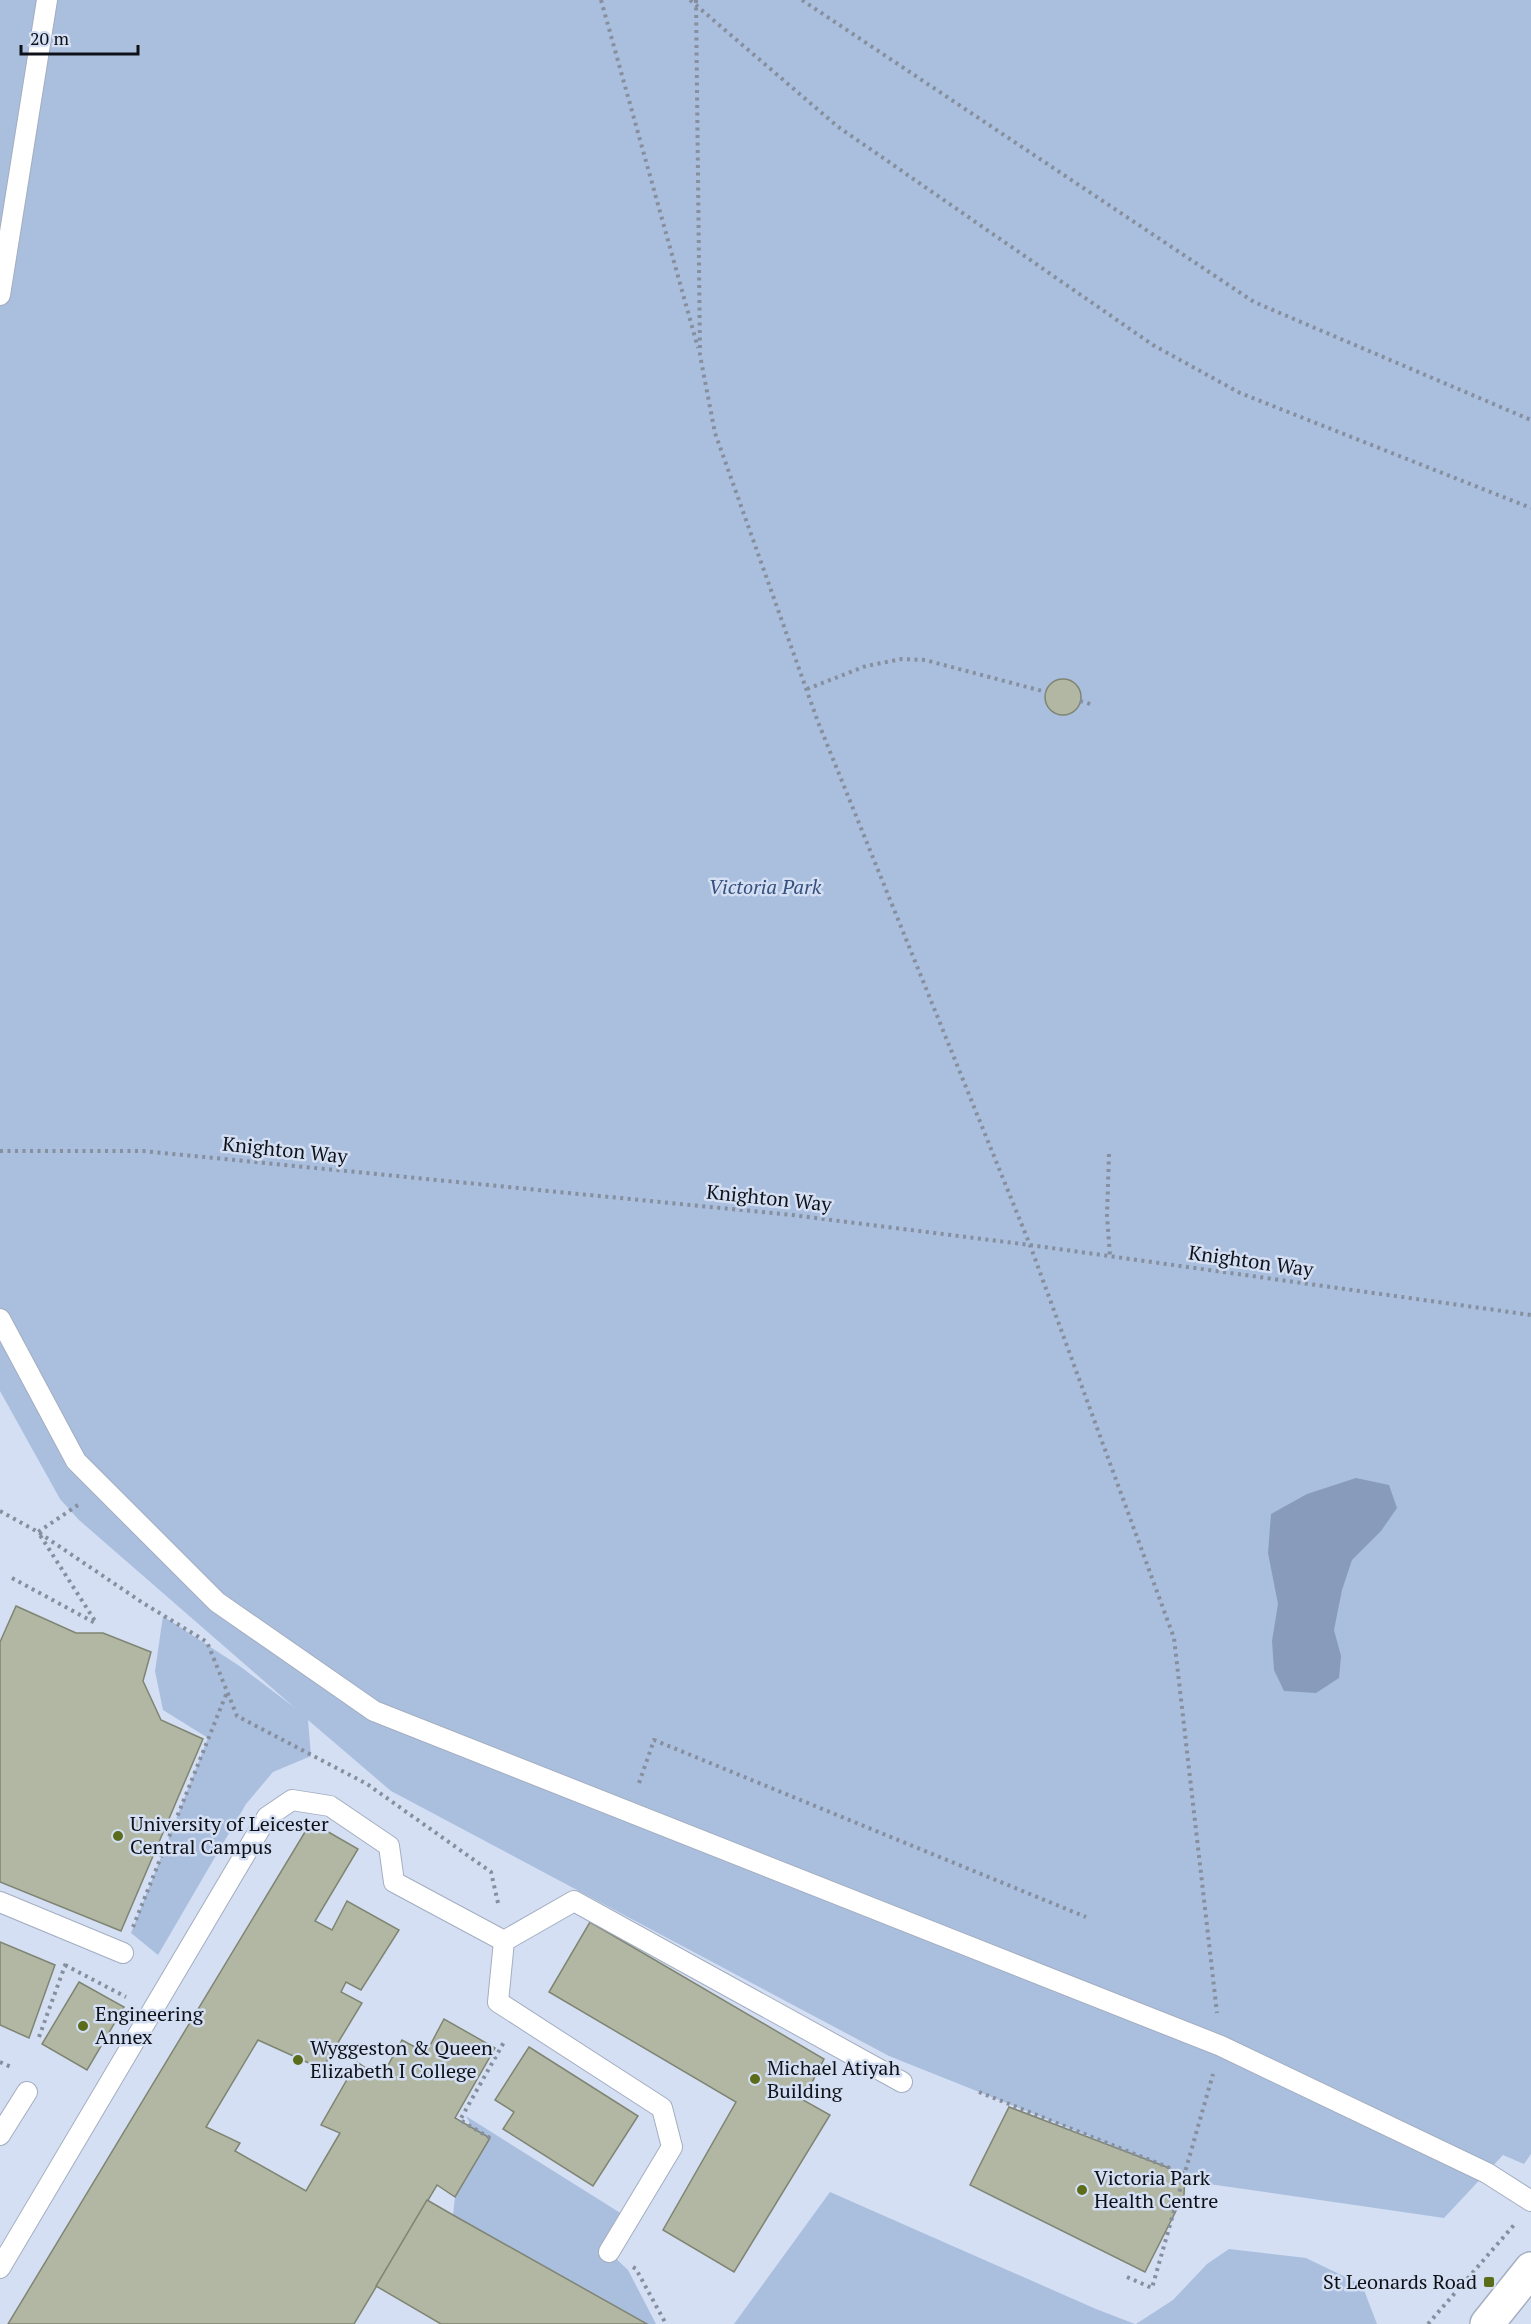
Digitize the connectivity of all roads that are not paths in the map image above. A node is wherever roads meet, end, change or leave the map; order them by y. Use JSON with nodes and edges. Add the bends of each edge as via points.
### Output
{"nodes":[{"id":1,"x":47,"y":0,"type":"edge"},
{"id":2,"x":0,"y":295,"type":"edge"},
{"id":3,"x":0,"y":1319,"type":"edge"},
{"id":4,"x":0,"y":1902,"type":"edge"},
{"id":5,"x":504,"y":1941,"type":"junction"},
{"id":6,"x":123,"y":1953,"type":"road end"},
{"id":7,"x":902,"y":2082,"type":"dead end"},
{"id":8,"x":27,"y":2092,"type":"dead end"},
{"id":9,"x":0,"y":2135,"type":"edge"},
{"id":10,"x":1531,"y":2201,"type":"edge"},
{"id":11,"x":609,"y":2252,"type":"road end"},
{"id":12,"x":0,"y":2268,"type":"edge"},
{"id":13,"x":1531,"y":2269,"type":"edge"},
{"id":14,"x":1487,"y":2324,"type":"edge"}],
"edges":[{"from":1,"to":2,"type":"lane"},
{"from":3,"to":10,"type":"lane","via":[[76,1461],[217,1602],[374,1711],[1221,2046],[1487,2173]]},
{"from":4,"to":6,"type":"lane"},
{"from":5,"to":7,"type":"lane","via":[[574,1901]]},
{"from":5,"to":11,"type":"lane","via":[[498,2002],[662,2108],[672,2147]]},
{"from":5,"to":12,"type":"lane","via":[[394,1882],[389,1846],[330,1806],[292,1800],[267,1817]]},
{"from":8,"to":9,"type":"lane"},
{"from":13,"to":14,"type":"main road"}]}
